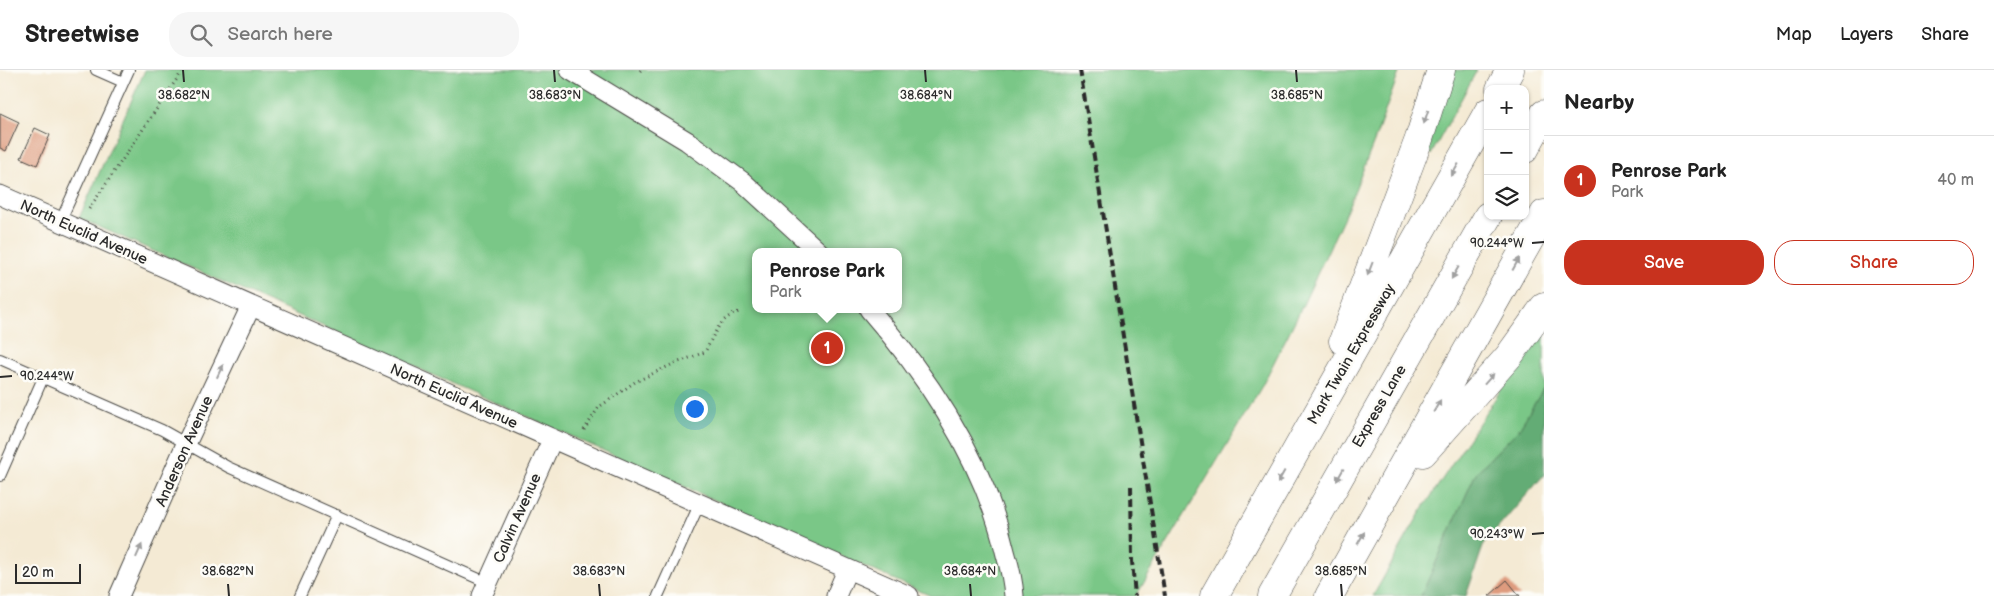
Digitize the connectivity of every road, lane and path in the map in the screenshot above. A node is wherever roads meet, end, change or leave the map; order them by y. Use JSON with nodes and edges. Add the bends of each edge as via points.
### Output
{"nodes":[{"id":1,"x":96,"y":70,"type":"edge"},
{"id":2,"x":129,"y":70,"type":"edge"},
{"id":3,"x":183,"y":70,"type":"edge"},
{"id":4,"x":570,"y":70,"type":"edge"},
{"id":5,"x":1441,"y":70,"type":"edge"},
{"id":6,"x":1510,"y":70,"type":"edge"},
{"id":7,"x":124,"y":82,"type":"junction"},
{"id":8,"x":1502,"y":85,"type":"edge"},
{"id":9,"x":1544,"y":114,"type":"edge"},
{"id":10,"x":1484,"y":119,"type":"edge"},
{"id":11,"x":1529,"y":142,"type":"edge"},
{"id":12,"x":0,"y":195,"type":"edge"},
{"id":13,"x":89,"y":210,"type":"dead end"},
{"id":14,"x":1544,"y":214,"type":"edge"},
{"id":15,"x":1486,"y":220,"type":"edge"},
{"id":16,"x":60,"y":222,"type":"junction"},
{"id":17,"x":815,"y":248,"type":"edge"},
{"id":18,"x":251,"y":306,"type":"junction"},
{"id":19,"x":1544,"y":307,"type":"edge"},
{"id":20,"x":739,"y":312,"type":"dead end"},
{"id":21,"x":872,"y":313,"type":"edge"},
{"id":22,"x":0,"y":359,"type":"edge"},
{"id":23,"x":43,"y":378,"type":"junction"},
{"id":24,"x":1313,"y":420,"type":"junction"},
{"id":25,"x":584,"y":430,"type":"dead end"},
{"id":26,"x":552,"y":440,"type":"junction"},
{"id":27,"x":186,"y":444,"type":"junction"},
{"id":28,"x":0,"y":476,"type":"edge"},
{"id":29,"x":1387,"y":494,"type":"junction"},
{"id":30,"x":699,"y":505,"type":"junction"},
{"id":31,"x":336,"y":515,"type":"junction"},
{"id":32,"x":847,"y":570,"type":"junction"},
{"id":33,"x":485,"y":589,"type":"edge"},
{"id":34,"x":119,"y":596,"type":"edge"},
{"id":35,"x":300,"y":596,"type":"edge"},
{"id":36,"x":658,"y":596,"type":"edge"},
{"id":37,"x":836,"y":596,"type":"edge"},
{"id":38,"x":909,"y":596,"type":"edge"},
{"id":39,"x":1014,"y":596,"type":"edge"},
{"id":40,"x":1214,"y":596,"type":"edge"},
{"id":41,"x":1272,"y":596,"type":"edge"},
{"id":42,"x":1329,"y":596,"type":"edge"}],
"edges":[{"from":1,"to":7,"type":"lane"},
{"from":2,"to":7,"type":"lane"},
{"from":3,"to":13,"type":"path"},
{"from":4,"to":17,"type":"street","via":[[687,141],[743,182]]},
{"from":5,"to":24,"type":"highway","one_way":true,"via":[[1419,139]]},
{"from":6,"to":8,"type":"highway"},
{"from":7,"to":16,"type":"lane"},
{"from":9,"to":11,"type":"highway"},
{"from":10,"to":24,"type":"highway","name":"Mark Twain Expressway","one_way":true},
{"from":12,"to":16,"type":"street","name":"North Euclid Avenue"},
{"from":29,"to":14,"type":"highway","one_way":true},
{"from":15,"to":41,"type":"highway","name":"Express Lane","one_way":true},
{"from":16,"to":18,"type":"street","name":"North Euclid Avenue"},
{"from":18,"to":26,"type":"street","name":"North Euclid Avenue"},
{"from":27,"to":18,"type":"street","name":"Anderson Avenue","one_way":true},
{"from":29,"to":19,"type":"highway","one_way":true,"via":[[1509,356]]},
{"from":20,"to":25,"type":"path","via":[[728,316],[720,325],[705,352],[635,382],[599,407]]},
{"from":21,"to":39,"type":"street","via":[[926,380],[972,460],[1000,529]]},
{"from":22,"to":23,"type":"lane"},
{"from":23,"to":27,"type":"lane","via":[[162,430]]},
{"from":23,"to":28,"type":"lane"},
{"from":24,"to":40,"type":"highway","name":"Mark Twain Expressway","one_way":true},
{"from":26,"to":30,"type":"street","name":"North Euclid Avenue"},
{"from":26,"to":33,"type":"street","name":"Calvin Avenue"},
{"from":27,"to":31,"type":"lane","via":[[228,467]]},
{"from":34,"to":27,"type":"street","name":"Anderson Avenue","one_way":true},
{"from":42,"to":29,"type":"highway","one_way":true},
{"from":30,"to":32,"type":"street","name":"North Euclid Avenue"},
{"from":30,"to":36,"type":"lane"},
{"from":31,"to":33,"type":"lane"},
{"from":31,"to":35,"type":"lane"},
{"from":32,"to":37,"type":"street"},
{"from":32,"to":38,"type":"street","name":"North Euclid Avenue"}]}
